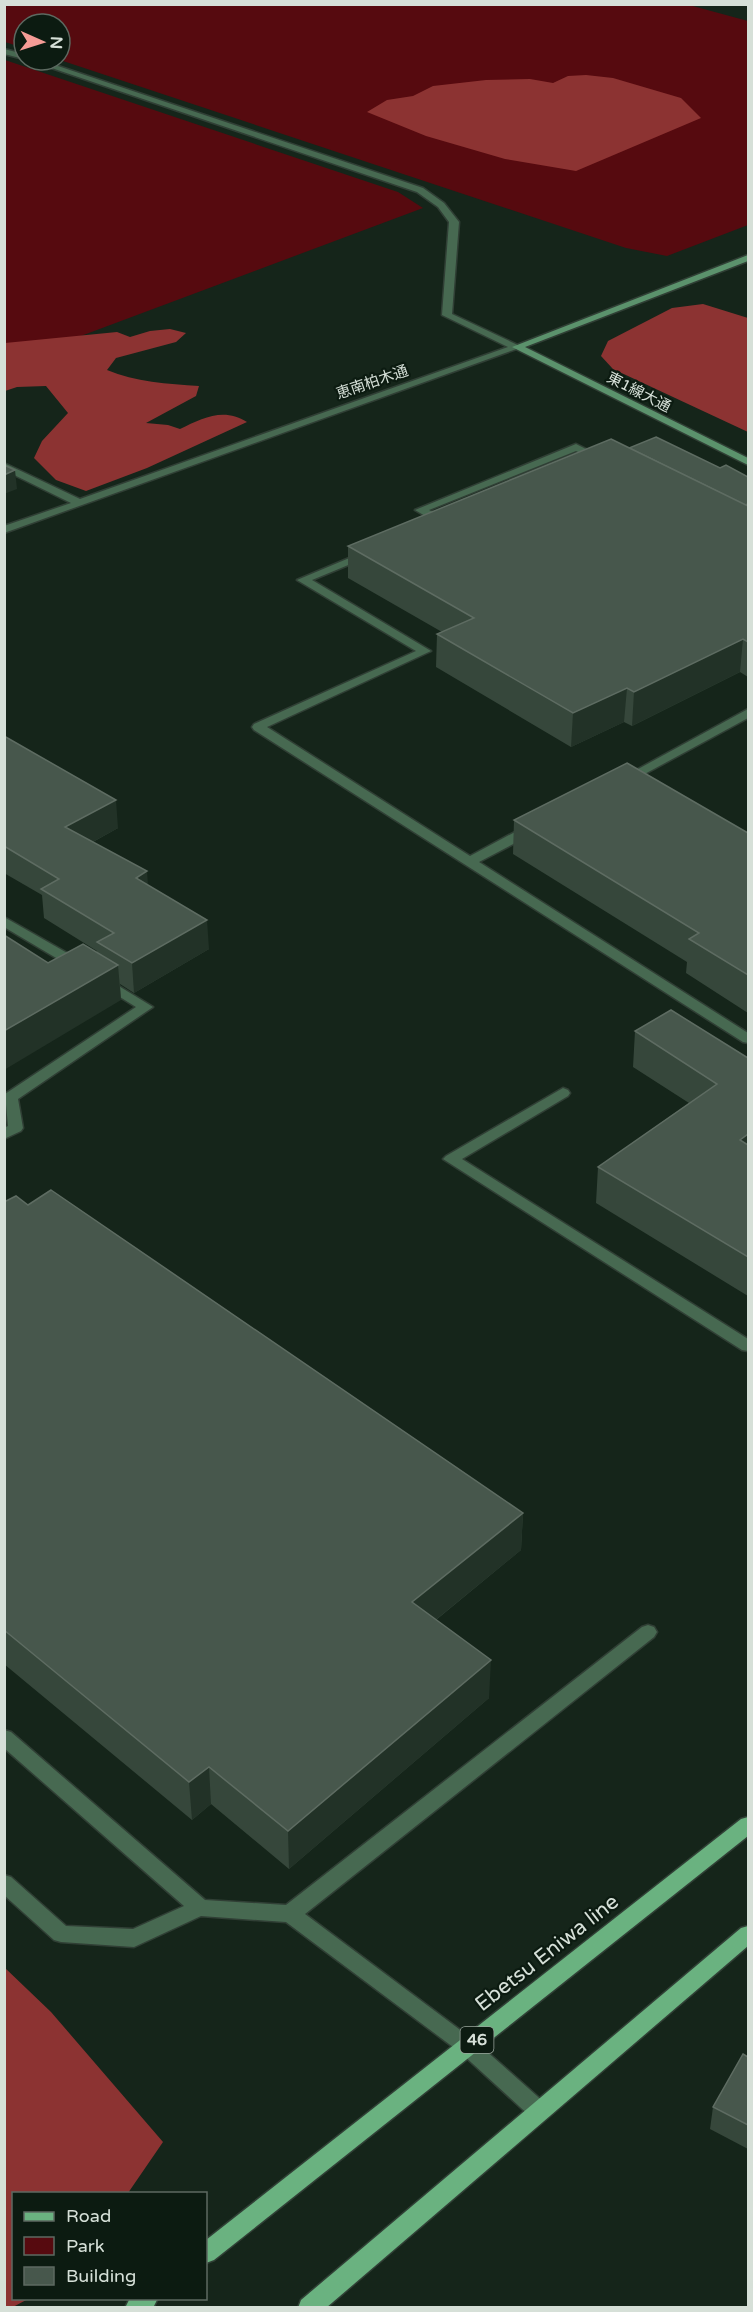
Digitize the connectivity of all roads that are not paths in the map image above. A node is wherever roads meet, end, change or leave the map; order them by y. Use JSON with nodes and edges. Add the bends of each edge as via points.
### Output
{"nodes":[{"id":1,"x":68,"y":72,"type":"edge"},
{"id":2,"x":748,"y":258,"type":"edge"},
{"id":3,"x":517,"y":347,"type":"junction"},
{"id":4,"x":748,"y":462,"type":"edge"},
{"id":5,"x":4,"y":466,"type":"edge"},
{"id":6,"x":617,"y":467,"type":"edge"},
{"id":7,"x":78,"y":502,"type":"junction"},
{"id":8,"x":433,"y":527,"type":"edge"},
{"id":9,"x":4,"y":530,"type":"edge"},
{"id":10,"x":379,"y":549,"type":"edge"},
{"id":11,"x":748,"y":713,"type":"edge"},
{"id":12,"x":614,"y":785,"type":"edge"},
{"id":13,"x":542,"y":823,"type":"edge"},
{"id":14,"x":470,"y":862,"type":"junction"},
{"id":15,"x":4,"y":921,"type":"edge"},
{"id":16,"x":748,"y":1039,"type":"edge"},
{"id":17,"x":563,"y":1093,"type":"dead end"},
{"id":18,"x":4,"y":1134,"type":"edge"},
{"id":19,"x":748,"y":1346,"type":"edge"},
{"id":20,"x":648,"y":1632,"type":"dead end"},
{"id":21,"x":4,"y":1737,"type":"edge"},
{"id":22,"x":748,"y":1825,"type":"edge"},
{"id":23,"x":4,"y":1883,"type":"edge"},
{"id":24,"x":200,"y":1908,"type":"junction"},
{"id":25,"x":290,"y":1914,"type":"junction"},
{"id":26,"x":748,"y":1934,"type":"edge"},
{"id":27,"x":468,"y":2047,"type":"junction"},
{"id":28,"x":539,"y":2112,"type":"junction"},
{"id":29,"x":207,"y":2252,"type":"edge"},
{"id":30,"x":309,"y":2307,"type":"edge"}],
"edges":[{"from":1,"to":3,"type":"street","via":[[420,190],[441,205],[454,222],[447,315]]},
{"from":2,"to":3,"type":"street","name":"恵南柏木通"},
{"from":3,"to":4,"type":"street","name":"東1線大通"},
{"from":3,"to":7,"type":"street","name":"恵南柏木通"},
{"from":5,"to":7,"type":"street"},
{"from":6,"to":8,"type":"street","via":[[576,447],[420,510],[444,522]]},
{"from":7,"to":9,"type":"street","name":"恵南柏木通"},
{"from":10,"to":14,"type":"street","via":[[303,580],[424,651],[258,727]]},
{"from":11,"to":12,"type":"street"},
{"from":13,"to":14,"type":"street"},
{"from":14,"to":16,"type":"street"},
{"from":15,"to":18,"type":"street","via":[[146,1007],[10,1097],[16,1128]]},
{"from":17,"to":19,"type":"street","via":[[451,1159]]},
{"from":20,"to":25,"type":"street"},
{"from":21,"to":24,"type":"street"},
{"from":22,"to":27,"type":"main road","name":"Ebetsu Eniwa line","number":"46"},
{"from":23,"to":24,"type":"street","via":[[61,1934],[134,1938]]},
{"from":24,"to":25,"type":"street"},
{"from":25,"to":27,"type":"street"},
{"from":26,"to":28,"type":"main road"},
{"from":27,"to":28,"type":"street"},
{"from":27,"to":29,"type":"main road","name":"Ebetsu Eniwa line","number":"46"},
{"from":28,"to":30,"type":"main road"}]}
